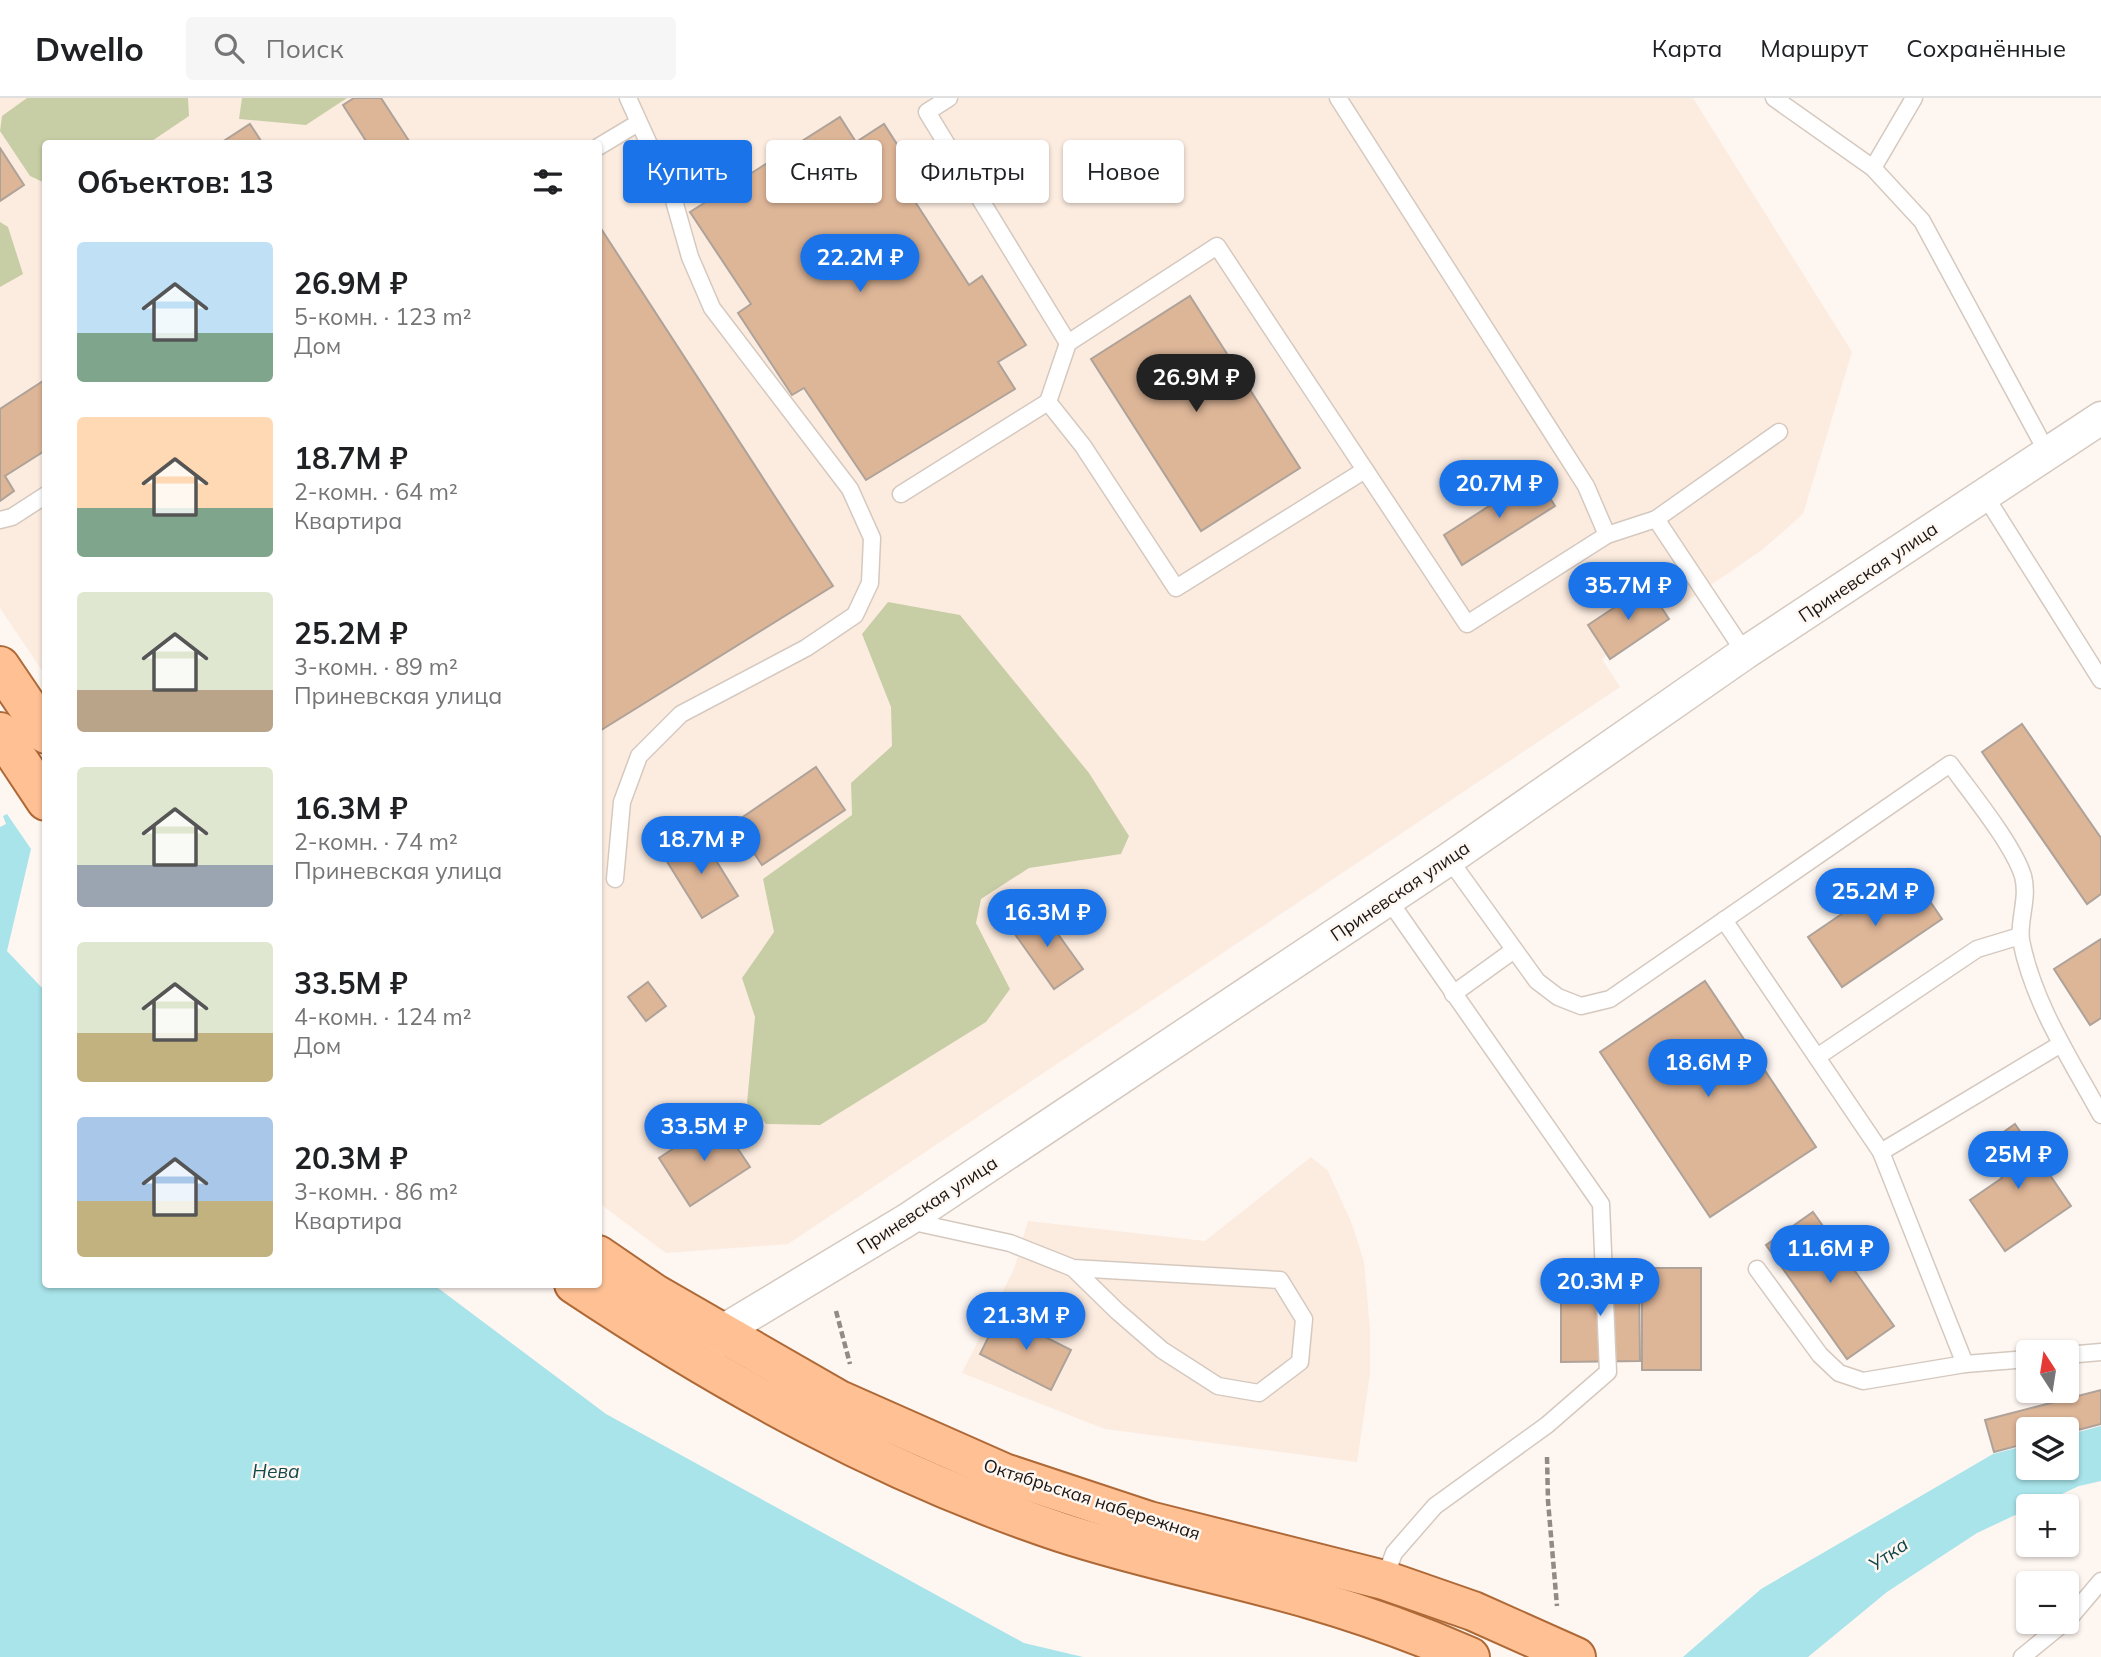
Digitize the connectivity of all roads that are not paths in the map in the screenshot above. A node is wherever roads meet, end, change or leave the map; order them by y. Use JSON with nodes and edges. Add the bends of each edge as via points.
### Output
{"nodes":[{"id":1,"x":628,"y":98,"type":"edge"},
{"id":2,"x":949,"y":98,"type":"edge"},
{"id":3,"x":1338,"y":98,"type":"edge"},
{"id":4,"x":1774,"y":98,"type":"edge"},
{"id":5,"x":1914,"y":98,"type":"edge"},
{"id":6,"x":638,"y":123,"type":"junction"},
{"id":7,"x":602,"y":145,"type":"edge"},
{"id":8,"x":1872,"y":168,"type":"junction"},
{"id":9,"x":1068,"y":342,"type":"junction"},
{"id":10,"x":1048,"y":402,"type":"junction"},
{"id":11,"x":2101,"y":418,"type":"edge"},
{"id":12,"x":1779,"y":432,"type":"dead end"},
{"id":13,"x":2047,"y":453,"type":"junction"},
{"id":14,"x":1365,"y":470,"type":"junction"},
{"id":15,"x":901,"y":494,"type":"dead end"},
{"id":16,"x":1984,"y":494,"type":"junction"},
{"id":17,"x":42,"y":498,"type":"edge"},
{"id":18,"x":1656,"y":519,"type":"junction"},
{"id":19,"x":0,"y":520,"type":"edge"},
{"id":20,"x":1607,"y":535,"type":"junction"},
{"id":21,"x":1745,"y":653,"type":"junction"},
{"id":22,"x":0,"y":666,"type":"edge"},
{"id":23,"x":2101,"y":680,"type":"edge"},
{"id":24,"x":42,"y":728,"type":"edge"},
{"id":25,"x":0,"y":732,"type":"edge"},
{"id":26,"x":42,"y":795,"type":"edge"},
{"id":27,"x":1449,"y":859,"type":"junction"},
{"id":28,"x":615,"y":879,"type":"dead end"},
{"id":29,"x":1388,"y":899,"type":"junction"},
{"id":30,"x":1724,"y":920,"type":"junction"},
{"id":31,"x":2020,"y":936,"type":"junction"},
{"id":32,"x":1514,"y":950,"type":"junction"},
{"id":33,"x":1453,"y":994,"type":"junction"},
{"id":34,"x":2062,"y":1044,"type":"junction"},
{"id":35,"x":1817,"y":1057,"type":"junction"},
{"id":36,"x":2101,"y":1115,"type":"edge"},
{"id":37,"x":1881,"y":1152,"type":"junction"},
{"id":38,"x":907,"y":1220,"type":"junction"},
{"id":39,"x":602,"y":1258,"type":"edge"},
{"id":40,"x":1073,"y":1268,"type":"junction"},
{"id":41,"x":1757,"y":1269,"type":"dead end"},
{"id":42,"x":580,"y":1288,"type":"edge"},
{"id":43,"x":722,"y":1332,"type":"junction"},
{"id":44,"x":2101,"y":1352,"type":"edge"},
{"id":45,"x":2079,"y":1354,"type":"edge"},
{"id":46,"x":2016,"y":1360,"type":"edge"},
{"id":47,"x":700,"y":1363,"type":"junction"},
{"id":48,"x":1965,"y":1364,"type":"junction"},
{"id":49,"x":1384,"y":1580,"type":"junction"},
{"id":50,"x":2101,"y":1581,"type":"edge"},
{"id":51,"x":2079,"y":1607,"type":"edge"},
{"id":52,"x":2051,"y":1634,"type":"edge"},
{"id":53,"x":1470,"y":1657,"type":"edge"},
{"id":54,"x":1576,"y":1657,"type":"edge"},
{"id":55,"x":2022,"y":1657,"type":"edge"}],
"edges":[{"from":1,"to":6,"type":"lane"},
{"from":2,"to":9,"type":"lane","via":[[927,112]]},
{"from":3,"to":20,"type":"lane","via":[[1586,486]]},
{"from":4,"to":8,"type":"lane"},
{"from":5,"to":8,"type":"lane"},
{"from":6,"to":7,"type":"lane"},
{"from":6,"to":28,"type":"lane","via":[[673,197],[690,257],[712,308],[850,489],[872,538],[870,583],[855,615],[806,648],[681,714],[639,756],[622,802]]},
{"from":8,"to":13,"type":"lane","via":[[1922,221]]},
{"from":9,"to":10,"type":"lane"},
{"from":9,"to":14,"type":"lane","via":[[1217,246]]},
{"from":10,"to":14,"type":"lane","via":[[1083,446],[1176,588]]},
{"from":10,"to":15,"type":"lane"},
{"from":11,"to":13,"type":"street","name":"Приневская улица"},
{"from":12,"to":18,"type":"lane"},
{"from":13,"to":16,"type":"street","name":"Приневская улица"},
{"from":14,"to":20,"type":"lane","via":[[1467,624]]},
{"from":16,"to":21,"type":"street","name":"Приневская улица"},
{"from":16,"to":23,"type":"lane"},
{"from":17,"to":19,"type":"lane"},
{"from":18,"to":20,"type":"lane"},
{"from":18,"to":21,"type":"lane"},
{"from":21,"to":27,"type":"street","name":"Приневская улица"},
{"from":22,"to":24,"type":"main road"},
{"from":25,"to":26,"type":"main road"},
{"from":27,"to":29,"type":"street","name":"Приневская улица"},
{"from":27,"to":32,"type":"lane"},
{"from":29,"to":33,"type":"lane"},
{"from":29,"to":38,"type":"street","name":"Приневская улица"},
{"from":30,"to":31,"type":"lane","via":[[1950,764],[2012,853],[2023,878],[2025,908]]},
{"from":30,"to":32,"type":"lane","via":[[1610,999],[1581,1006],[1558,998],[1537,981]]},
{"from":30,"to":35,"type":"lane"},
{"from":31,"to":34,"type":"lane","via":[[2029,975]]},
{"from":31,"to":35,"type":"lane","via":[[1977,949]]},
{"from":32,"to":33,"type":"lane"},
{"from":33,"to":49,"type":"lane","via":[[1601,1204],[1608,1372],[1548,1425],[1435,1506],[1394,1553]]},
{"from":34,"to":36,"type":"lane"},
{"from":34,"to":37,"type":"lane"},
{"from":35,"to":37,"type":"lane"},
{"from":37,"to":48,"type":"lane"},
{"from":38,"to":40,"type":"lane","via":[[1010,1243]]},
{"from":38,"to":43,"type":"street","name":"Приневская улица"},
{"from":39,"to":43,"type":"main road","name":"Октябрьская набережная"},
{"from":40,"to":40,"type":"lane","via":[[1162,1350],[1218,1386],[1259,1394],[1300,1362],[1304,1319],[1280,1280]]},
{"from":41,"to":48,"type":"lane","via":[[1820,1355],[1839,1373],[1863,1381]]},
{"from":42,"to":47,"type":"main road","name":"Октябрьская набережная"},
{"from":43,"to":47,"type":"street","name":"Приневская улица"},
{"from":43,"to":49,"type":"main road","name":"Октябрьская набережная","via":[[839,1400],[1004,1473],[1149,1521]]},
{"from":44,"to":45,"type":"lane"},
{"from":46,"to":48,"type":"lane"},
{"from":47,"to":53,"type":"main road","name":"Октябрьская набережная","via":[[820,1432],[944,1489],[1060,1532],[1390,1624]]},
{"from":49,"to":54,"type":"main road","name":"Октябрьская набережная","via":[[1473,1611]]},
{"from":50,"to":51,"type":"lane"},
{"from":52,"to":55,"type":"lane"}]}
